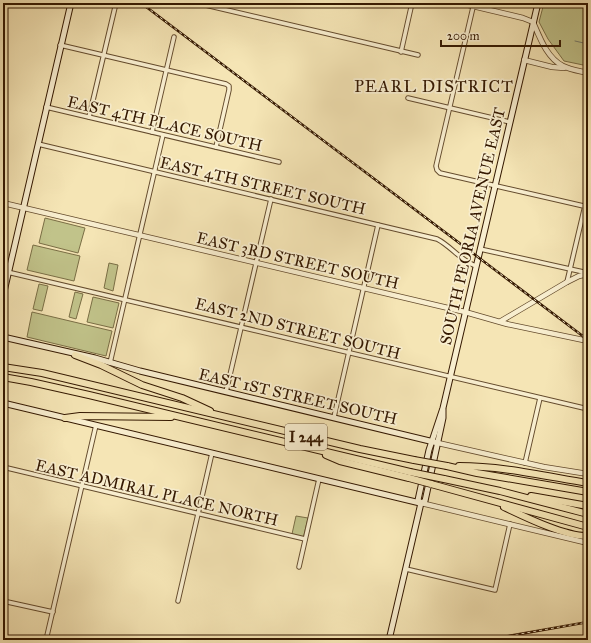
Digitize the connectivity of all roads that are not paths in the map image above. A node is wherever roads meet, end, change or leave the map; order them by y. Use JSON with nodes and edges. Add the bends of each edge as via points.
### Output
{"nodes":[{"id":1,"x":4,"y":3,"type":"edge"},
{"id":2,"x":71,"y":3,"type":"edge"},
{"id":3,"x":116,"y":3,"type":"edge"},
{"id":4,"x":197,"y":3,"type":"edge"},
{"id":5,"x":412,"y":3,"type":"edge"},
{"id":6,"x":460,"y":3,"type":"edge"},
{"id":7,"x":538,"y":3,"type":"edge"},
{"id":8,"x":214,"y":5,"type":"edge"},
{"id":9,"x":474,"y":5,"type":"edge"},
{"id":10,"x":3,"y":8,"type":"edge"},
{"id":11,"x":533,"y":22,"type":"junction"},
{"id":12,"x":174,"y":37,"type":"dead end"},
{"id":13,"x":60,"y":45,"type":"junction"},
{"id":14,"x":401,"y":52,"type":"junction"},
{"id":15,"x":104,"y":55,"type":"junction"},
{"id":16,"x":418,"y":55,"type":"dead end"},
{"id":17,"x":524,"y":60,"type":"junction"},
{"id":18,"x":567,"y":68,"type":"junction"},
{"id":19,"x":167,"y":70,"type":"junction"},
{"id":20,"x":588,"y":73,"type":"edge"},
{"id":21,"x":408,"y":98,"type":"dead end"},
{"id":22,"x":46,"y":107,"type":"junction"},
{"id":23,"x":450,"y":108,"type":"junction"},
{"id":24,"x":89,"y":117,"type":"junction"},
{"id":25,"x":510,"y":122,"type":"junction"},
{"id":26,"x":152,"y":132,"type":"junction"},
{"id":27,"x":164,"y":135,"type":"junction"},
{"id":28,"x":38,"y":144,"type":"junction"},
{"id":29,"x":216,"y":147,"type":"junction"},
{"id":30,"x":279,"y":162,"type":"dead end"},
{"id":31,"x":155,"y":172,"type":"junction"},
{"id":32,"x":495,"y":186,"type":"junction"},
{"id":33,"x":588,"y":192,"type":"edge"},
{"id":34,"x":271,"y":200,"type":"junction"},
{"id":35,"x":3,"y":203,"type":"edge"},
{"id":36,"x":586,"y":207,"type":"edge"},
{"id":37,"x":23,"y":208,"type":"junction"},
{"id":38,"x":378,"y":225,"type":"junction"},
{"id":39,"x":140,"y":235,"type":"junction"},
{"id":40,"x":480,"y":249,"type":"junction"},
{"id":41,"x":256,"y":263,"type":"junction"},
{"id":42,"x":476,"y":266,"type":"junction"},
{"id":43,"x":570,"y":270,"type":"junction"},
{"id":44,"x":6,"y":271,"type":"edge"},
{"id":45,"x":588,"y":274,"type":"edge"},
{"id":46,"x":567,"y":282,"type":"junction"},
{"id":47,"x":363,"y":289,"type":"junction"},
{"id":48,"x":3,"y":296,"type":"edge"},
{"id":49,"x":125,"y":299,"type":"junction"},
{"id":50,"x":465,"y":312,"type":"junction"},
{"id":51,"x":501,"y":321,"type":"junction"},
{"id":52,"x":241,"y":326,"type":"junction"},
{"id":53,"x":3,"y":337,"type":"edge"},
{"id":54,"x":588,"y":341,"type":"edge"},
{"id":55,"x":349,"y":352,"type":"junction"},
{"id":56,"x":75,"y":354,"type":"junction"},
{"id":57,"x":110,"y":363,"type":"junction"},
{"id":58,"x":3,"y":367,"type":"edge"},
{"id":59,"x":450,"y":377,"type":"junction"},
{"id":60,"x":3,"y":378,"type":"edge"},
{"id":61,"x":226,"y":392,"type":"junction"},
{"id":62,"x":540,"y":398,"type":"junction"},
{"id":63,"x":3,"y":403,"type":"edge"},
{"id":64,"x":443,"y":408,"type":"junction"},
{"id":65,"x":588,"y":409,"type":"edge"},
{"id":66,"x":222,"y":416,"type":"junction"},
{"id":67,"x":334,"y":417,"type":"junction"},
{"id":68,"x":65,"y":418,"type":"junction"},
{"id":69,"x":182,"y":418,"type":"junction"},
{"id":70,"x":96,"y":425,"type":"junction"},
{"id":71,"x":432,"y":441,"type":"junction"},
{"id":72,"x":438,"y":443,"type":"junction"},
{"id":73,"x":212,"y":453,"type":"junction"},
{"id":74,"x":525,"y":463,"type":"junction"},
{"id":75,"x":447,"y":466,"type":"junction"},
{"id":76,"x":3,"y":467,"type":"edge"},
{"id":77,"x":588,"y":474,"type":"edge"},
{"id":78,"x":410,"y":475,"type":"junction"},
{"id":79,"x":319,"y":479,"type":"junction"},
{"id":80,"x":588,"y":482,"type":"edge"},
{"id":81,"x":82,"y":486,"type":"junction"},
{"id":82,"x":567,"y":488,"type":"junction"},
{"id":83,"x":500,"y":491,"type":"junction"},
{"id":84,"x":588,"y":492,"type":"edge"},
{"id":85,"x":588,"y":496,"type":"edge"},
{"id":86,"x":486,"y":499,"type":"junction"},
{"id":87,"x":421,"y":503,"type":"junction"},
{"id":88,"x":588,"y":506,"type":"edge"},
{"id":89,"x":198,"y":514,"type":"junction"},
{"id":90,"x":588,"y":514,"type":"edge"},
{"id":91,"x":510,"y":524,"type":"junction"},
{"id":92,"x":588,"y":526,"type":"edge"},
{"id":93,"x":305,"y":539,"type":"junction"},
{"id":94,"x":588,"y":541,"type":"edge"},
{"id":95,"x":299,"y":567,"type":"dead end"},
{"id":96,"x":406,"y":568,"type":"junction"},
{"id":97,"x":3,"y":601,"type":"edge"},
{"id":98,"x":178,"y":601,"type":"dead end"},
{"id":99,"x":53,"y":612,"type":"junction"},
{"id":100,"x":46,"y":640,"type":"edge"},
{"id":101,"x":389,"y":640,"type":"edge"}],
"edges":[{"from":1,"to":10,"type":"street"},
{"from":2,"to":13,"type":"main road"},
{"from":3,"to":15,"type":"street"},
{"from":4,"to":8,"type":"street"},
{"from":5,"to":14,"type":"street"},
{"from":6,"to":9,"type":"street"},
{"from":7,"to":11,"type":"main road","name":"SOUTH PEORIA AVENUE EAST"},
{"from":8,"to":14,"type":"street"},
{"from":9,"to":11,"type":"street"},
{"from":9,"to":23,"type":"street"},
{"from":11,"to":17,"type":"main road","name":"SOUTH PEORIA AVENUE EAST"},
{"from":11,"to":18,"type":"street","via":[[548,52]]},
{"from":12,"to":19,"type":"street"},
{"from":13,"to":15,"type":"street"},
{"from":13,"to":22,"type":"main road"},
{"from":14,"to":16,"type":"street"},
{"from":15,"to":19,"type":"street"},
{"from":15,"to":24,"type":"street"},
{"from":17,"to":18,"type":"street"},
{"from":17,"to":25,"type":"main road","name":"SOUTH PEORIA AVENUE EAST"},
{"from":18,"to":20,"type":"street"},
{"from":19,"to":26,"type":"street"},
{"from":19,"to":29,"type":"street","via":[[228,86]]},
{"from":21,"to":23,"type":"street"},
{"from":22,"to":24,"type":"street","name":"EAST 4TH PLACE SOUTH"},
{"from":22,"to":28,"type":"main road"},
{"from":23,"to":25,"type":"street"},
{"from":23,"to":32,"type":"street","via":[[437,170],[440,173]]},
{"from":24,"to":26,"type":"street","name":"EAST 4TH PLACE SOUTH"},
{"from":25,"to":32,"type":"main road","name":"SOUTH PEORIA AVENUE EAST"},
{"from":26,"to":27,"type":"street","name":"EAST 4TH PLACE SOUTH"},
{"from":27,"to":29,"type":"street","name":"EAST 4TH PLACE SOUTH"},
{"from":27,"to":31,"type":"street"},
{"from":28,"to":31,"type":"street","name":"EAST 4TH STREET SOUTH"},
{"from":28,"to":37,"type":"main road"},
{"from":29,"to":30,"type":"street","name":"EAST 4TH PLACE SOUTH"},
{"from":31,"to":34,"type":"street","name":"EAST 4TH STREET SOUTH"},
{"from":31,"to":39,"type":"street"},
{"from":32,"to":36,"type":"street"},
{"from":32,"to":40,"type":"main road","name":"SOUTH PEORIA AVENUE EAST"},
{"from":33,"to":36,"type":"street"},
{"from":34,"to":38,"type":"street","name":"EAST 4TH STREET SOUTH"},
{"from":34,"to":41,"type":"street"},
{"from":35,"to":37,"type":"street","name":"EAST 3RD STREET SOUTH"},
{"from":36,"to":43,"type":"street"},
{"from":37,"to":39,"type":"street","name":"EAST 3RD STREET SOUTH"},
{"from":37,"to":44,"type":"main road"},
{"from":38,"to":42,"type":"street","name":"EAST 4TH STREET SOUTH","via":[[437,239]]},
{"from":38,"to":47,"type":"street"},
{"from":39,"to":41,"type":"street","name":"EAST 3RD STREET SOUTH"},
{"from":39,"to":49,"type":"street"},
{"from":40,"to":42,"type":"main road","name":"SOUTH PEORIA AVENUE EAST"},
{"from":40,"to":43,"type":"street"},
{"from":41,"to":47,"type":"street","name":"EAST 3RD STREET SOUTH"},
{"from":41,"to":52,"type":"street"},
{"from":42,"to":50,"type":"main road","name":"SOUTH PEORIA AVENUE EAST"},
{"from":43,"to":45,"type":"street"},
{"from":43,"to":46,"type":"street"},
{"from":44,"to":48,"type":"main road"},
{"from":44,"to":49,"type":"street","name":"EAST 2ND STREET SOUTH"},
{"from":45,"to":46,"type":"street"},
{"from":46,"to":51,"type":"street"},
{"from":47,"to":50,"type":"street","name":"EAST 3RD STREET SOUTH"},
{"from":47,"to":55,"type":"street"},
{"from":49,"to":52,"type":"street","name":"EAST 2ND STREET SOUTH"},
{"from":49,"to":57,"type":"street"},
{"from":50,"to":51,"type":"street","name":"EAST 3RD STREET SOUTH"},
{"from":50,"to":59,"type":"main road","name":"SOUTH PEORIA AVENUE EAST"},
{"from":51,"to":54,"type":"street","name":"EAST 3RD STREET SOUTH"},
{"from":52,"to":55,"type":"street","name":"EAST 2ND STREET SOUTH"},
{"from":52,"to":61,"type":"street"},
{"from":53,"to":56,"type":"main road","name":"EAST 1ST STREET SOUTH"},
{"from":55,"to":59,"type":"street","name":"EAST 2ND STREET SOUTH"},
{"from":55,"to":67,"type":"street"},
{"from":56,"to":57,"type":"main road","name":"EAST 1ST STREET SOUTH"},
{"from":56,"to":66,"type":"highway","via":[[142,385],[182,398]]},
{"from":57,"to":61,"type":"main road","name":"EAST 1ST STREET SOUTH"},
{"from":58,"to":66,"type":"highway","number":"I 244","via":[[54,376]]},
{"from":59,"to":62,"type":"street","name":"EAST 2ND STREET SOUTH"},
{"from":59,"to":64,"type":"main road","name":"SOUTH PEORIA AVENUE EAST"},
{"from":60,"to":69,"type":"highway","number":"I 244","via":[[43,384]]},
{"from":61,"to":67,"type":"main road","name":"EAST 1ST STREET SOUTH"},
{"from":62,"to":65,"type":"street","name":"EAST 2ND STREET SOUTH"},
{"from":62,"to":74,"type":"street"},
{"from":63,"to":68,"type":"main road"},
{"from":64,"to":71,"type":"main road","name":"SOUTH PEORIA AVENUE EAST"},
{"from":64,"to":72,"type":"main road","name":"SOUTH PEORIA AVENUE EAST"},
{"from":66,"to":75,"type":"highway","number":"I 244","bridge":true,"via":[[360,450]]},
{"from":67,"to":71,"type":"main road","name":"EAST 1ST STREET SOUTH"},
{"from":68,"to":69,"type":"highway"},
{"from":68,"to":70,"type":"main road"},
{"from":69,"to":78,"type":"highway","number":"I 244","via":[[303,446]]},
{"from":70,"to":73,"type":"main road"},
{"from":70,"to":81,"type":"street"},
{"from":71,"to":72,"type":"main road","name":"EAST 1ST STREET SOUTH"},
{"from":71,"to":87,"type":"main road","name":"SOUTH PEORIA AVENUE EAST","via":[[418,500]]},
{"from":72,"to":74,"type":"street","name":"EAST 1ST STREET SOUTH"},
{"from":72,"to":87,"type":"main road","name":"SOUTH PEORIA AVENUE EAST","via":[[425,501]]},
{"from":73,"to":79,"type":"main road"},
{"from":73,"to":89,"type":"street"},
{"from":74,"to":77,"type":"street","name":"EAST 1ST STREET SOUTH"},
{"from":75,"to":80,"type":"highway","via":[[477,466]]},
{"from":75,"to":82,"type":"highway","number":"I 244"},
{"from":76,"to":81,"type":"street","name":"EAST ADMIRAL PLACE NORTH"},
{"from":78,"to":83,"type":"highway","bridge":true,"via":[[444,479]]},
{"from":78,"to":86,"type":"highway","bridge":true,"via":[[442,488]]},
{"from":79,"to":87,"type":"main road"},
{"from":79,"to":93,"type":"street"},
{"from":81,"to":89,"type":"street","name":"EAST ADMIRAL PLACE NORTH"},
{"from":81,"to":99,"type":"street"},
{"from":82,"to":84,"type":"highway","number":"I 244"},
{"from":82,"to":85,"type":"highway"},
{"from":83,"to":88,"type":"highway"},
{"from":83,"to":90,"type":"highway"},
{"from":86,"to":92,"type":"highway"},
{"from":86,"to":94,"type":"highway"},
{"from":87,"to":91,"type":"street"},
{"from":87,"to":96,"type":"main road"},
{"from":89,"to":93,"type":"street","name":"EAST ADMIRAL PLACE NORTH"},
{"from":89,"to":98,"type":"street"},
{"from":91,"to":94,"type":"street"},
{"from":91,"to":96,"type":"street","via":[[495,590]]},
{"from":93,"to":95,"type":"street"},
{"from":96,"to":101,"type":"main road"},
{"from":97,"to":99,"type":"street"},
{"from":99,"to":100,"type":"street"}]}
